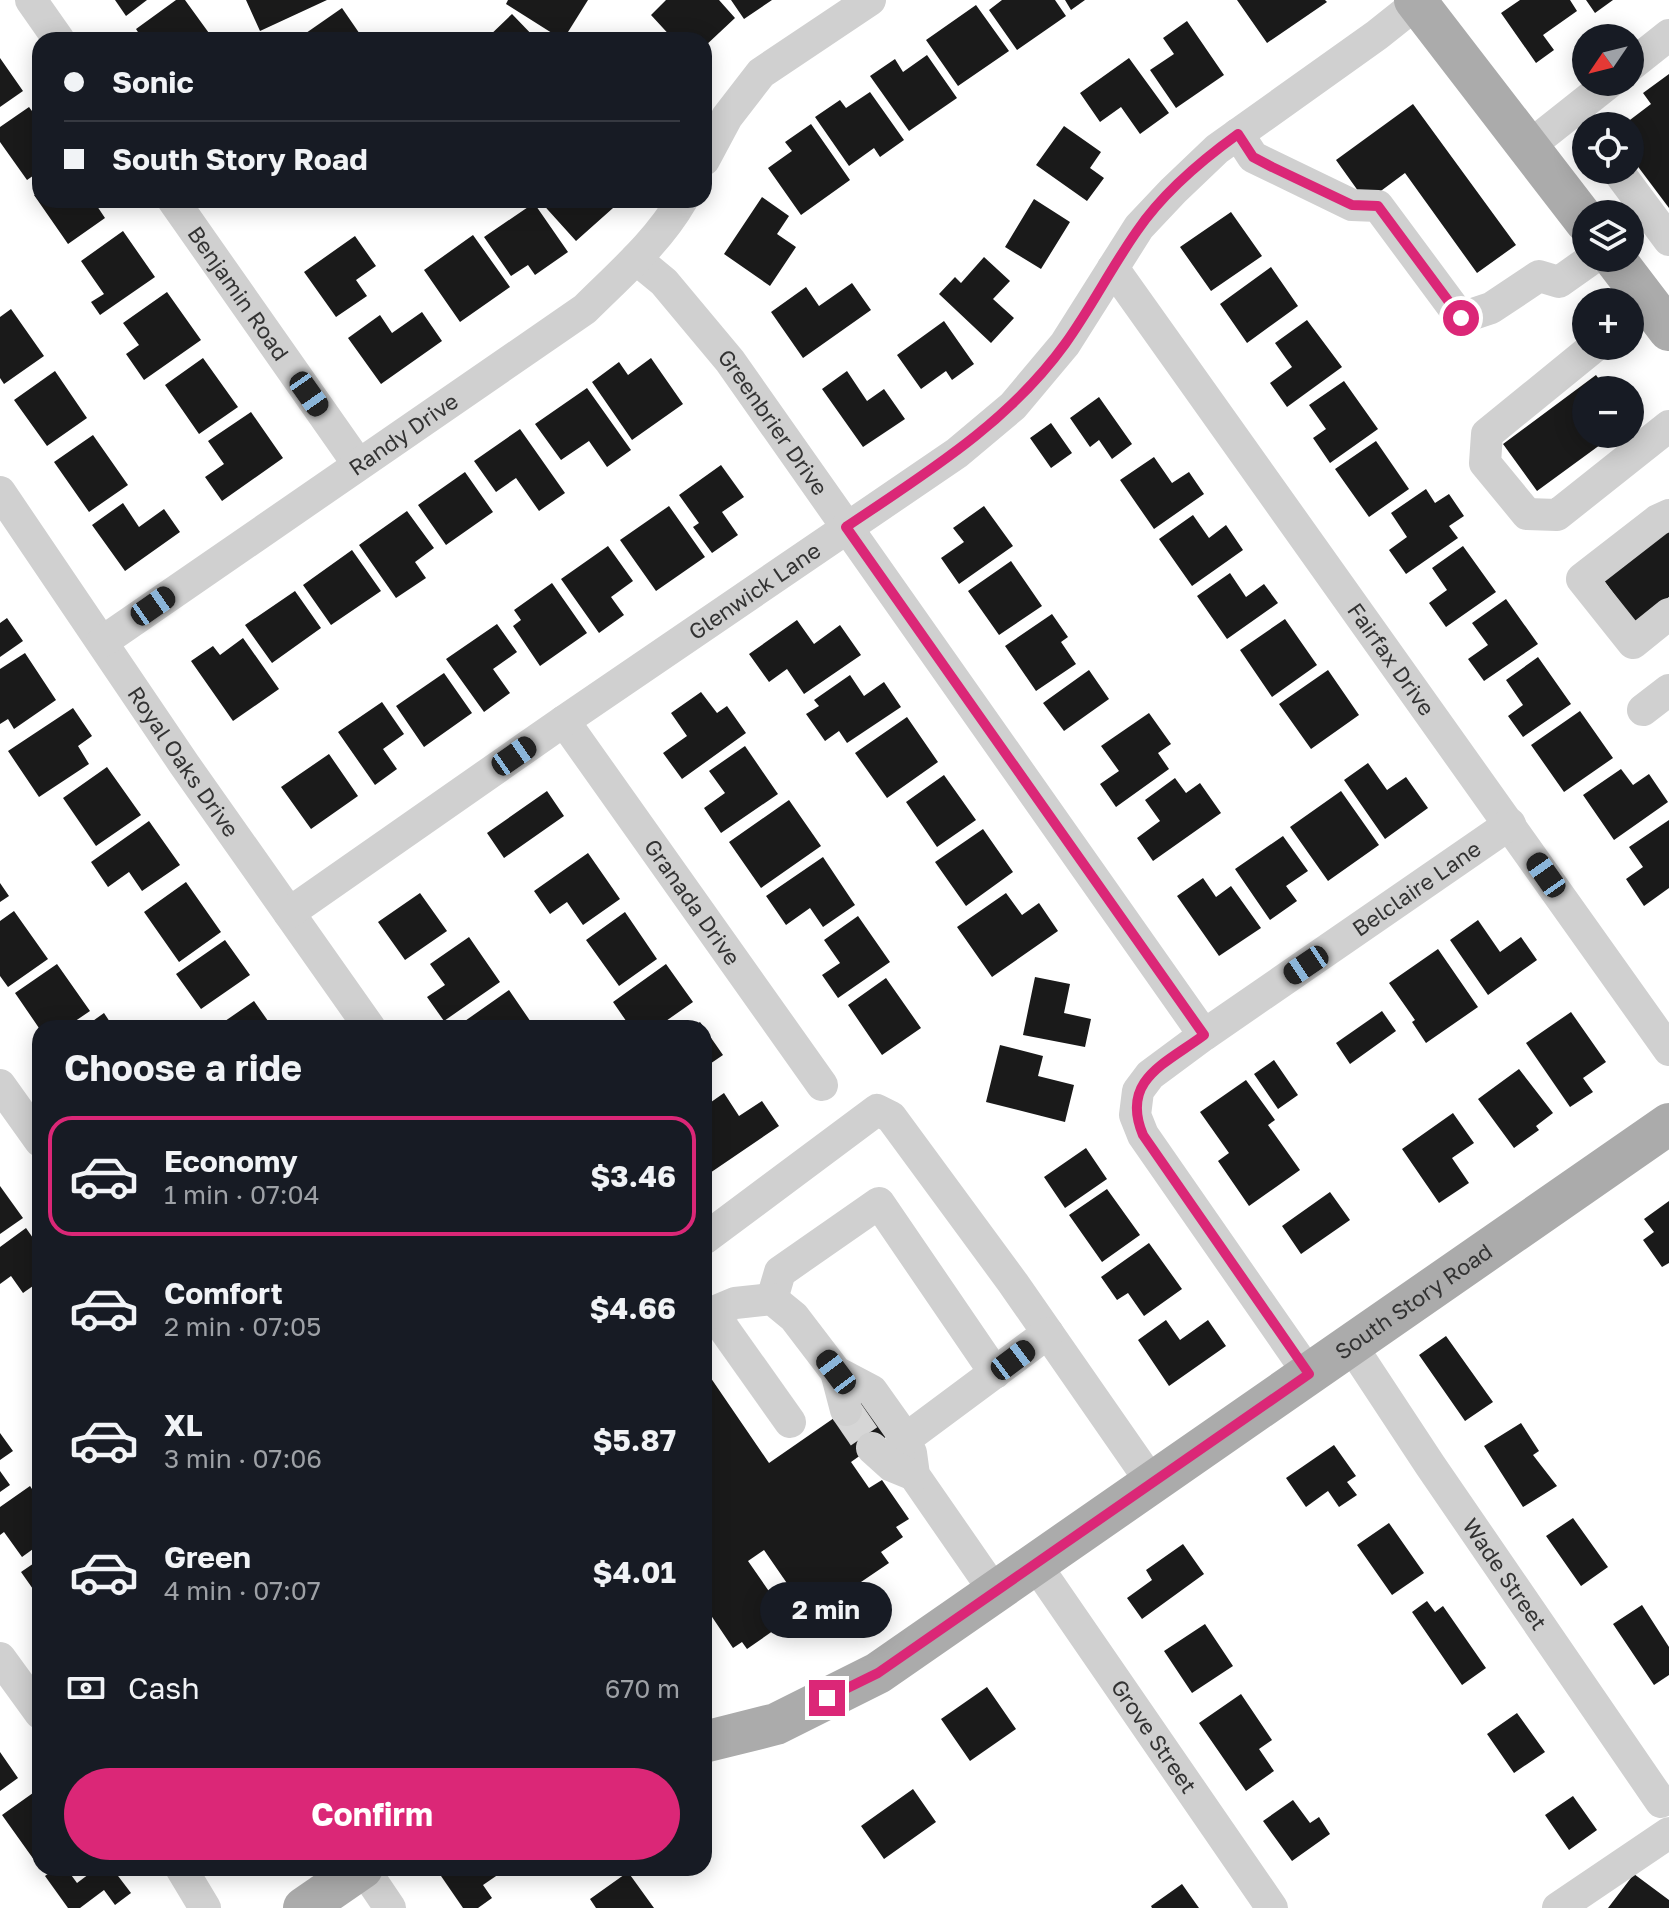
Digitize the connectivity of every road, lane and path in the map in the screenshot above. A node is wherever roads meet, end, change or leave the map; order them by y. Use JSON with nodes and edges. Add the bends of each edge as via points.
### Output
{"nodes":[{"id":1,"x":31,"y":0,"type":"edge"},
{"id":2,"x":870,"y":0,"type":"edge"},
{"id":3,"x":1418,"y":1,"type":"edge"},
{"id":4,"x":53,"y":32,"type":"edge"},
{"id":5,"x":1669,"y":35,"type":"edge"},
{"id":6,"x":1644,"y":55,"type":"edge"},
{"id":7,"x":1599,"y":96,"type":"edge"},
{"id":8,"x":1586,"y":112,"type":"edge"},
{"id":9,"x":1572,"y":124,"type":"edge"},
{"id":10,"x":1238,"y":134,"type":"junction"},
{"id":11,"x":712,"y":145,"type":"edge"},
{"id":12,"x":1528,"y":147,"type":"junction"},
{"id":13,"x":1627,"y":184,"type":"edge"},
{"id":14,"x":1572,"y":204,"type":"edge"},
{"id":15,"x":179,"y":208,"type":"edge"},
{"id":16,"x":678,"y":208,"type":"edge"},
{"id":17,"x":1669,"y":240,"type":"edge"},
{"id":18,"x":636,"y":259,"type":"junction"},
{"id":19,"x":1113,"y":268,"type":"junction"},
{"id":20,"x":1573,"y":272,"type":"edge"},
{"id":21,"x":1622,"y":272,"type":"edge"},
{"id":22,"x":1649,"y":316,"type":"edge"},
{"id":23,"x":1578,"y":360,"type":"edge"},
{"id":24,"x":1669,"y":426,"type":"edge"},
{"id":25,"x":358,"y":464,"type":"junction"},
{"id":26,"x":0,"y":492,"type":"edge"},
{"id":27,"x":1669,"y":515,"type":"edge"},
{"id":28,"x":846,"y":527,"type":"junction"},
{"id":29,"x":1669,"y":614,"type":"edge"},
{"id":30,"x":102,"y":642,"type":"junction"},
{"id":31,"x":1669,"y":690,"type":"edge"},
{"id":32,"x":1643,"y":710,"type":"dead end"},
{"id":33,"x":564,"y":721,"type":"junction"},
{"id":34,"x":1510,"y":824,"type":"junction"},
{"id":35,"x":289,"y":913,"type":"junction"},
{"id":36,"x":364,"y":1020,"type":"edge"},
{"id":37,"x":1204,"y":1035,"type":"junction"},
{"id":38,"x":1669,"y":1050,"type":"edge"},
{"id":39,"x":0,"y":1085,"type":"edge"},
{"id":40,"x":822,"y":1085,"type":"dead end"},
{"id":41,"x":1669,"y":1124,"type":"edge"},
{"id":42,"x":32,"y":1130,"type":"edge"},
{"id":43,"x":712,"y":1233,"type":"edge"},
{"id":44,"x":772,"y":1299,"type":"junction"},
{"id":45,"x":712,"y":1312,"type":"edge"},
{"id":46,"x":712,"y":1319,"type":"edge"},
{"id":47,"x":1048,"y":1333,"type":"junction"},
{"id":48,"x":1351,"y":1345,"type":"junction"},
{"id":49,"x":836,"y":1372,"type":"junction"},
{"id":50,"x":995,"y":1373,"type":"junction"},
{"id":51,"x":1309,"y":1374,"type":"junction"},
{"id":52,"x":846,"y":1410,"type":"tunnel mouth"},
{"id":53,"x":790,"y":1422,"type":"dead end"},
{"id":54,"x":904,"y":1440,"type":"junction"},
{"id":55,"x":872,"y":1448,"type":"tunnel mouth"},
{"id":56,"x":914,"y":1475,"type":"junction"},
{"id":57,"x":1152,"y":1483,"type":"junction"},
{"id":58,"x":1036,"y":1565,"type":"junction"},
{"id":59,"x":995,"y":1592,"type":"junction"},
{"id":60,"x":0,"y":1658,"type":"edge"},
{"id":61,"x":32,"y":1702,"type":"edge"},
{"id":62,"x":712,"y":1740,"type":"edge"},
{"id":63,"x":1661,"y":1802,"type":"dead end"},
{"id":64,"x":1669,"y":1833,"type":"edge"},
{"id":65,"x":186,"y":1876,"type":"edge"},
{"id":66,"x":350,"y":1876,"type":"edge"},
{"id":67,"x":368,"y":1876,"type":"edge"},
{"id":68,"x":205,"y":1908,"type":"edge"},
{"id":69,"x":304,"y":1908,"type":"edge"},
{"id":70,"x":390,"y":1908,"type":"edge"},
{"id":71,"x":1272,"y":1908,"type":"edge"},
{"id":72,"x":1558,"y":1908,"type":"edge"}],
"edges":[{"from":1,"to":4,"type":"street"},
{"from":2,"to":11,"type":"street","via":[[761,73]]},
{"from":3,"to":10,"type":"street","name":"Glenwick Lane"},
{"from":3,"to":12,"type":"main road"},
{"from":5,"to":6,"type":"street"},
{"from":7,"to":8,"type":"street"},
{"from":9,"to":12,"type":"street"},
{"from":10,"to":19,"type":"street","name":"Glenwick Lane","via":[[1139,227]]},
{"from":10,"to":20,"type":"street","via":[[1253,157],[1352,205],[1378,206],[1461,318],[1491,308],[1539,276],[1559,282]]},
{"from":12,"to":14,"type":"main road"},
{"from":13,"to":17,"type":"street"},
{"from":15,"to":25,"type":"street","name":"Benjamin Road"},
{"from":16,"to":18,"type":"street","name":"Randy Drive"},
{"from":18,"to":25,"type":"street","name":"Randy Drive","via":[[585,309]]},
{"from":18,"to":28,"type":"street","name":"Greenbrier Drive","via":[[664,282],[730,361]]},
{"from":19,"to":28,"type":"street","name":"Glenwick Lane","via":[[1065,344],[1013,406],[957,453]]},
{"from":19,"to":34,"type":"street","name":"Fairfax Drive"},
{"from":21,"to":22,"type":"main road"},
{"from":23,"to":24,"type":"street","via":[[1487,434],[1485,463],[1527,514],[1557,515]]},
{"from":25,"to":30,"type":"street","name":"Randy Drive"},
{"from":26,"to":30,"type":"street","name":"Royal Oaks Drive"},
{"from":27,"to":29,"type":"street","via":[[1582,579],[1633,643]]},
{"from":28,"to":33,"type":"street","name":"Glenwick Lane"},
{"from":28,"to":37,"type":"street","name":"Greenbrier Drive"},
{"from":30,"to":35,"type":"street","name":"Royal Oaks Drive"},
{"from":31,"to":32,"type":"street"},
{"from":33,"to":35,"type":"street","name":"Glenwick Lane"},
{"from":33,"to":40,"type":"street","name":"Granada Drive"},
{"from":34,"to":37,"type":"street","name":"Belclaire Lane"},
{"from":34,"to":38,"type":"street","name":"Fairfax Drive"},
{"from":35,"to":36,"type":"street","name":"Royal Oaks Drive"},
{"from":37,"to":51,"type":"street","via":[[1150,1075],[1138,1091],[1135,1115],[1143,1135]]},
{"from":39,"to":42,"type":"street"},
{"from":41,"to":48,"type":"main road","name":"South Story Road"},
{"from":43,"to":47,"type":"street","via":[[877,1110],[891,1117]]},
{"from":44,"to":45,"type":"street","via":[[735,1303]]},
{"from":44,"to":49,"type":"street","via":[[794,1317]]},
{"from":44,"to":50,"type":"street","via":[[780,1272],[879,1203]]},
{"from":46,"to":53,"type":"street"},
{"from":47,"to":50,"type":"street"},
{"from":47,"to":57,"type":"street"},
{"from":48,"to":51,"type":"main road","name":"South Story Road"},
{"from":48,"to":63,"type":"street","name":"Wade Street"},
{"from":49,"to":52,"type":"street"},
{"from":49,"to":54,"type":"street","via":[[872,1391]]},
{"from":50,"to":54,"type":"street"},
{"from":51,"to":57,"type":"main road","name":"South Story Road"},
{"from":54,"to":56,"type":"street"},
{"from":55,"to":56,"type":"street","via":[[892,1466]]},
{"from":56,"to":59,"type":"street"},
{"from":57,"to":58,"type":"main road","name":"South Story Road"},
{"from":58,"to":59,"type":"main road","name":"South Story Road"},
{"from":58,"to":71,"type":"street","name":"Grove Street"},
{"from":59,"to":62,"type":"main road","name":"South Story Road","via":[[878,1673],[776,1724]]},
{"from":60,"to":61,"type":"street"},
{"from":64,"to":72,"type":"street"},
{"from":65,"to":68,"type":"street"},
{"from":66,"to":69,"type":"main road"},
{"from":67,"to":70,"type":"street"}]}
